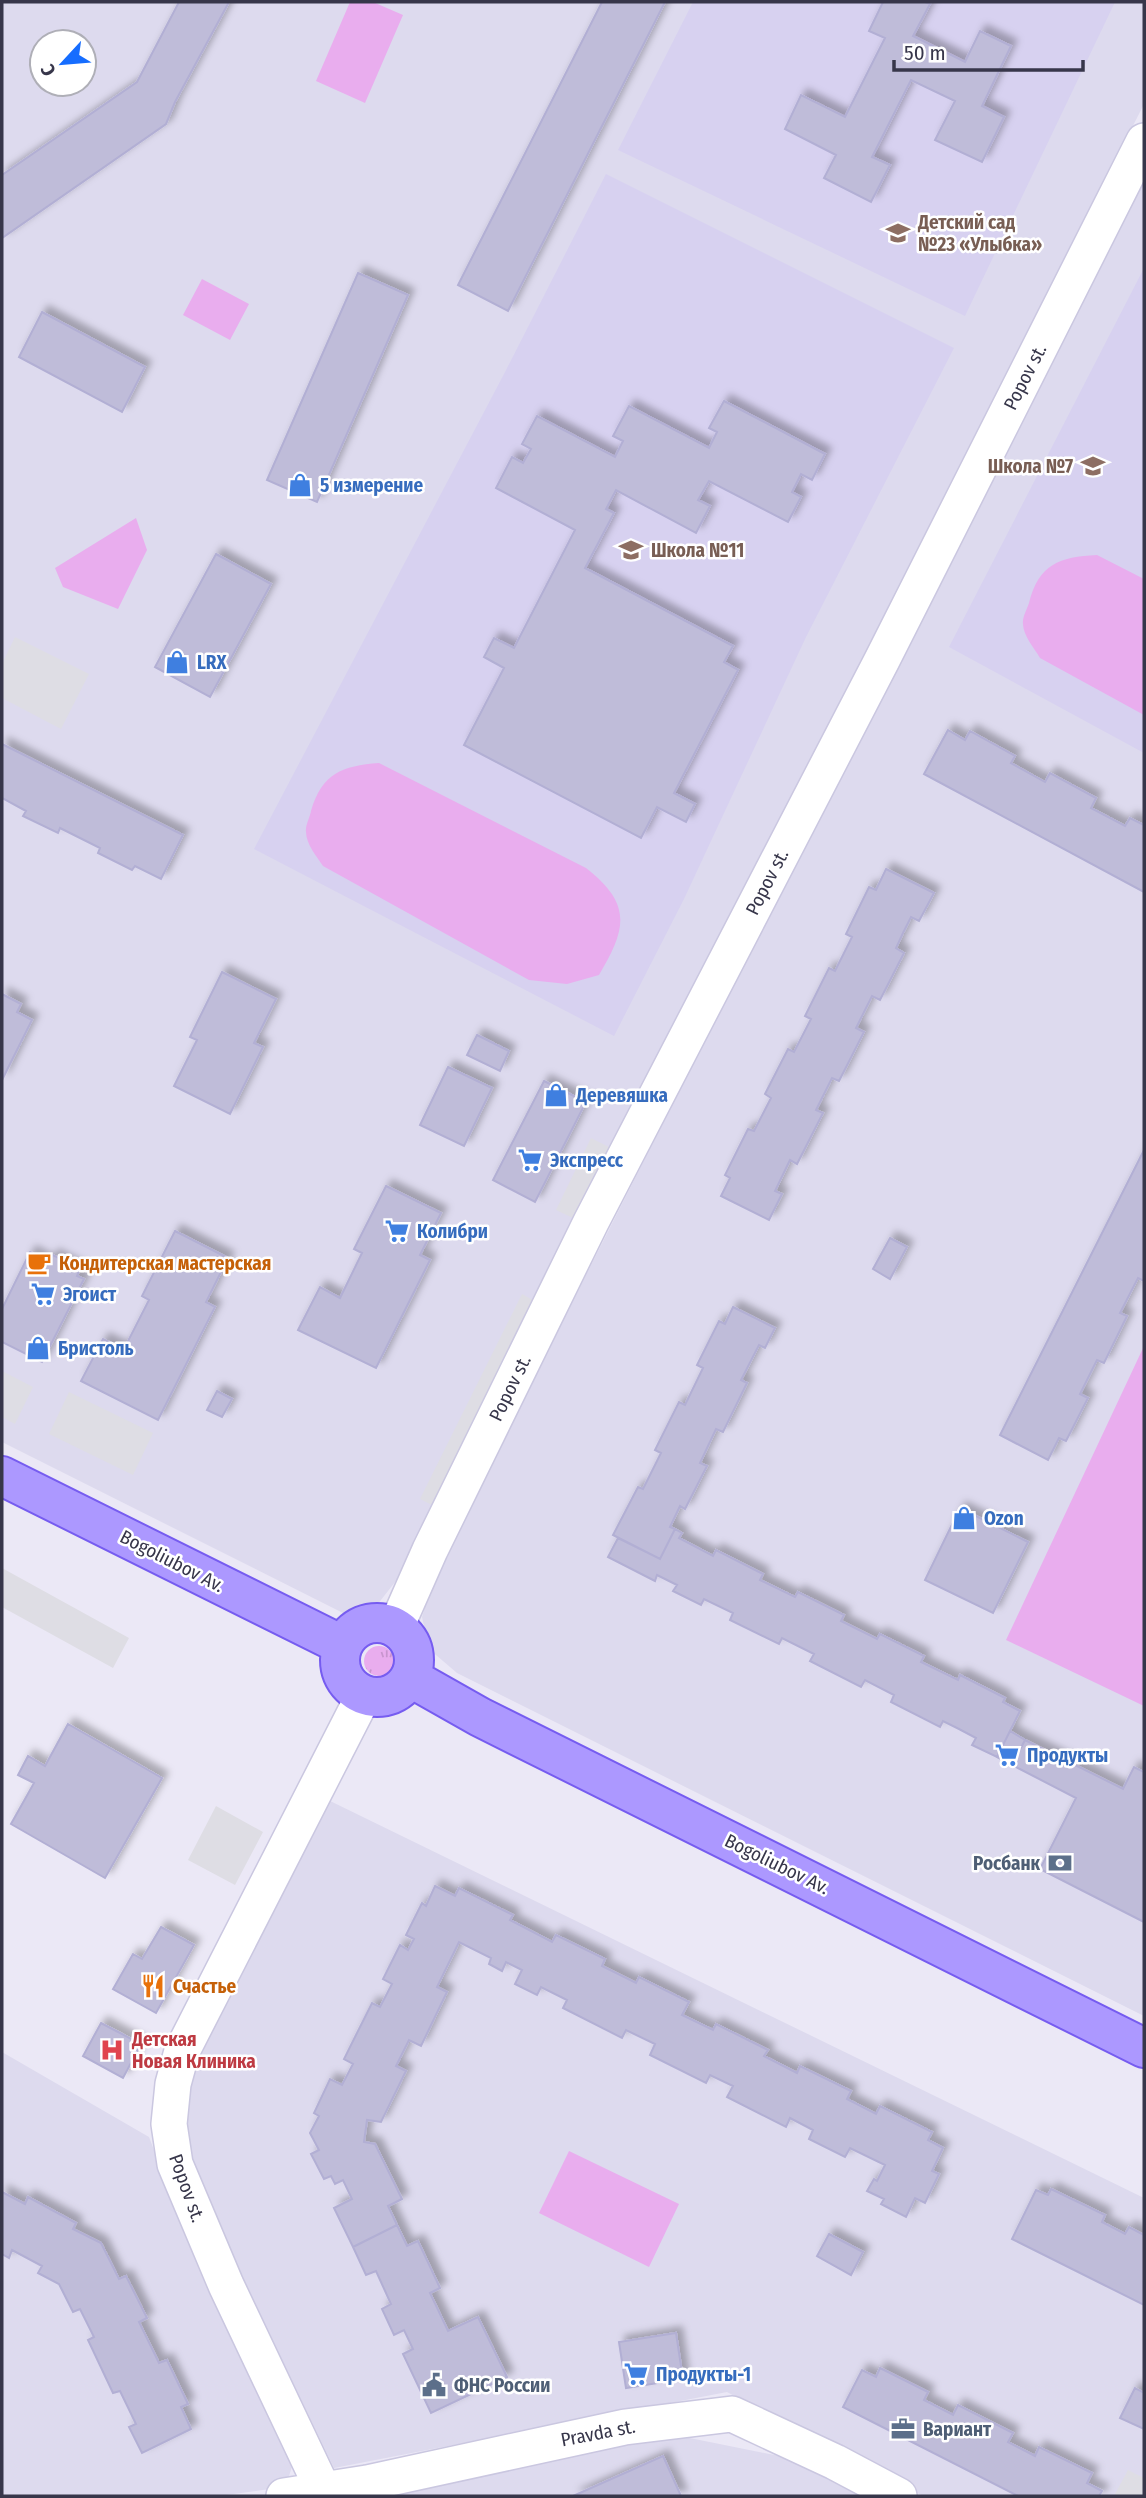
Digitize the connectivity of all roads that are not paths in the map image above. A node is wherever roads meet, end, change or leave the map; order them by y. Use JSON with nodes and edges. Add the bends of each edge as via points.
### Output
{"nodes":[{"id":1,"x":1144,"y":141,"type":"edge"},
{"id":2,"x":2,"y":1476,"type":"edge"},
{"id":3,"x":396,"y":1627,"type":"junction"},
{"id":4,"x":342,"y":1645,"type":"junction"},
{"id":5,"x":411,"y":1678,"type":"junction"},
{"id":6,"x":364,"y":1695,"type":"junction"},
{"id":7,"x":1144,"y":2048,"type":"edge"},
{"id":8,"x":324,"y":2492,"type":"edge"},
{"id":9,"x":284,"y":2496,"type":"edge"},
{"id":10,"x":899,"y":2496,"type":"edge"}],
"edges":[{"from":1,"to":3,"type":"street","name":"Popov st.","via":[[592,1222]]},
{"from":2,"to":4,"type":"main road","name":"Bogoliubov Av."},
{"from":3,"to":4,"type":"main road","via":[[365,1624]]},
{"from":3,"to":5,"type":"main road","via":[[414,1649]]},
{"from":4,"to":6,"type":"main road","via":[[342,1675]]},
{"from":5,"to":6,"type":"main road","via":[[390,1696]]},
{"from":5,"to":7,"type":"main road","name":"Bogoliubov Av.","via":[[480,1717]]},
{"from":6,"to":8,"type":"street","name":"Popov st.","via":[[182,2051],[169,2124],[174,2164]]},
{"from":8,"to":9,"type":"street","name":"Pravda st."},
{"from":8,"to":10,"type":"street","name":"Pravda st.","via":[[625,2427],[732,2414]]}]}
